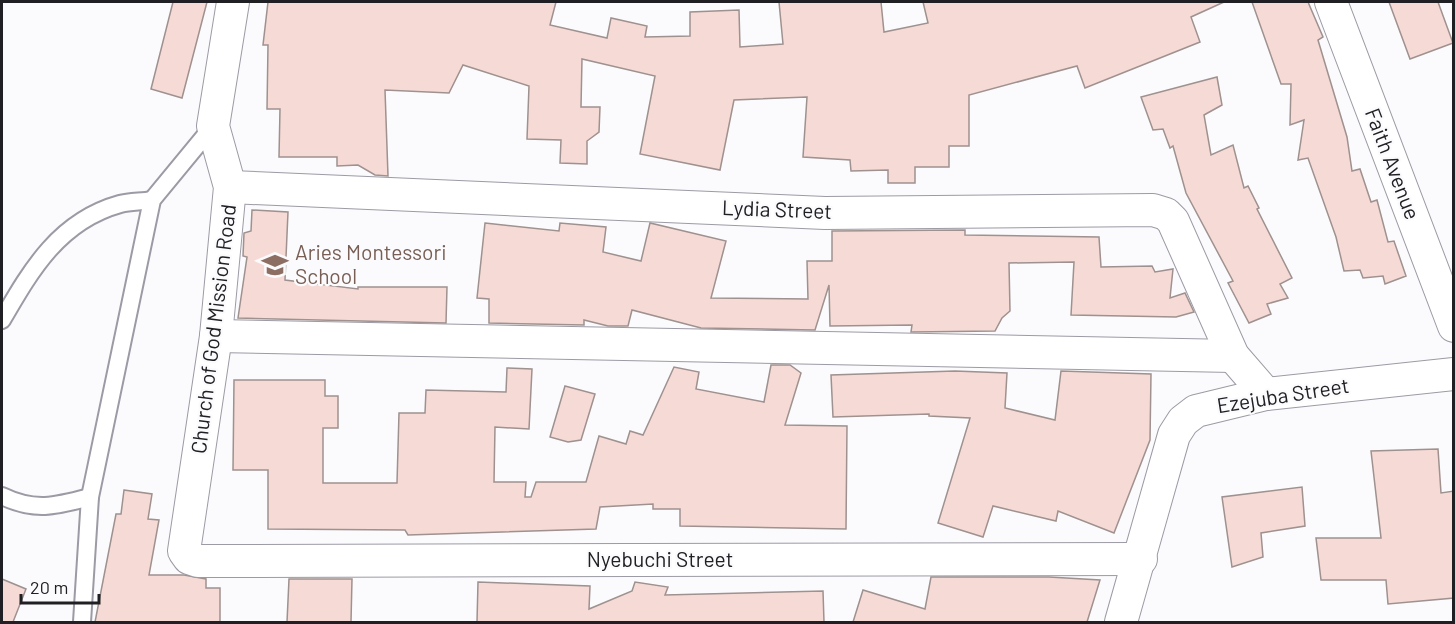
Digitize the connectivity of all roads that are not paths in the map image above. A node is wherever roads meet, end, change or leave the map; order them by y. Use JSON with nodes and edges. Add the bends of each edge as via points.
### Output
{"nodes":[{"id":1,"x":233,"y":2,"type":"edge"},
{"id":2,"x":1331,"y":2,"type":"edge"},
{"id":3,"x":213,"y":126,"type":"junction"},
{"id":4,"x":230,"y":187,"type":"junction"},
{"id":5,"x":152,"y":200,"type":"junction"},
{"id":6,"x":2,"y":320,"type":"edge"},
{"id":7,"x":1454,"y":326,"type":"edge"},
{"id":8,"x":216,"y":336,"type":"junction"},
{"id":9,"x":1233,"y":356,"type":"junction"},
{"id":10,"x":1454,"y":374,"type":"edge"},
{"id":11,"x":1266,"y":394,"type":"junction"},
{"id":12,"x":2,"y":496,"type":"edge"},
{"id":13,"x":90,"y":497,"type":"junction"},
{"id":14,"x":184,"y":551,"type":"joint"},
{"id":15,"x":1141,"y":559,"type":"junction"},
{"id":16,"x":82,"y":622,"type":"edge"},
{"id":17,"x":1121,"y":622,"type":"edge"}],
"edges":[{"from":1,"to":3,"type":"street","name":"Church of God Mission Road"},
{"from":2,"to":7,"type":"street","name":"Faith Avenue"},
{"from":3,"to":4,"type":"street","name":"Church of God Mission Road"},
{"from":3,"to":5,"type":"lane"},
{"from":4,"to":8,"type":"street","name":"Church of God Mission Road"},
{"from":4,"to":9,"type":"street","name":"Lydia Street","via":[[825,213],[1153,210],[1173,221]]},
{"from":5,"to":6,"type":"lane","via":[[120,204],[76,224],[53,242],[34,265]]},
{"from":5,"to":13,"type":"lane"},
{"from":8,"to":9,"type":"street"},
{"from":8,"to":14,"type":"street","name":"Church of God Mission Road"},
{"from":9,"to":11,"type":"street","name":"Lydia Street"},
{"from":10,"to":11,"type":"street","name":"Ezejuba Street"},
{"from":11,"to":15,"type":"street","name":"Ezejuba Street","via":[[1196,411],[1183,421],[1174,435]]},
{"from":12,"to":13,"type":"lane","via":[[27,506],[48,508]]},
{"from":13,"to":16,"type":"lane"},
{"from":14,"to":15,"type":"street","name":"Nyebuchi Street","via":[[198,561]]},
{"from":15,"to":17,"type":"street","name":"Ezejuba Street"}]}
